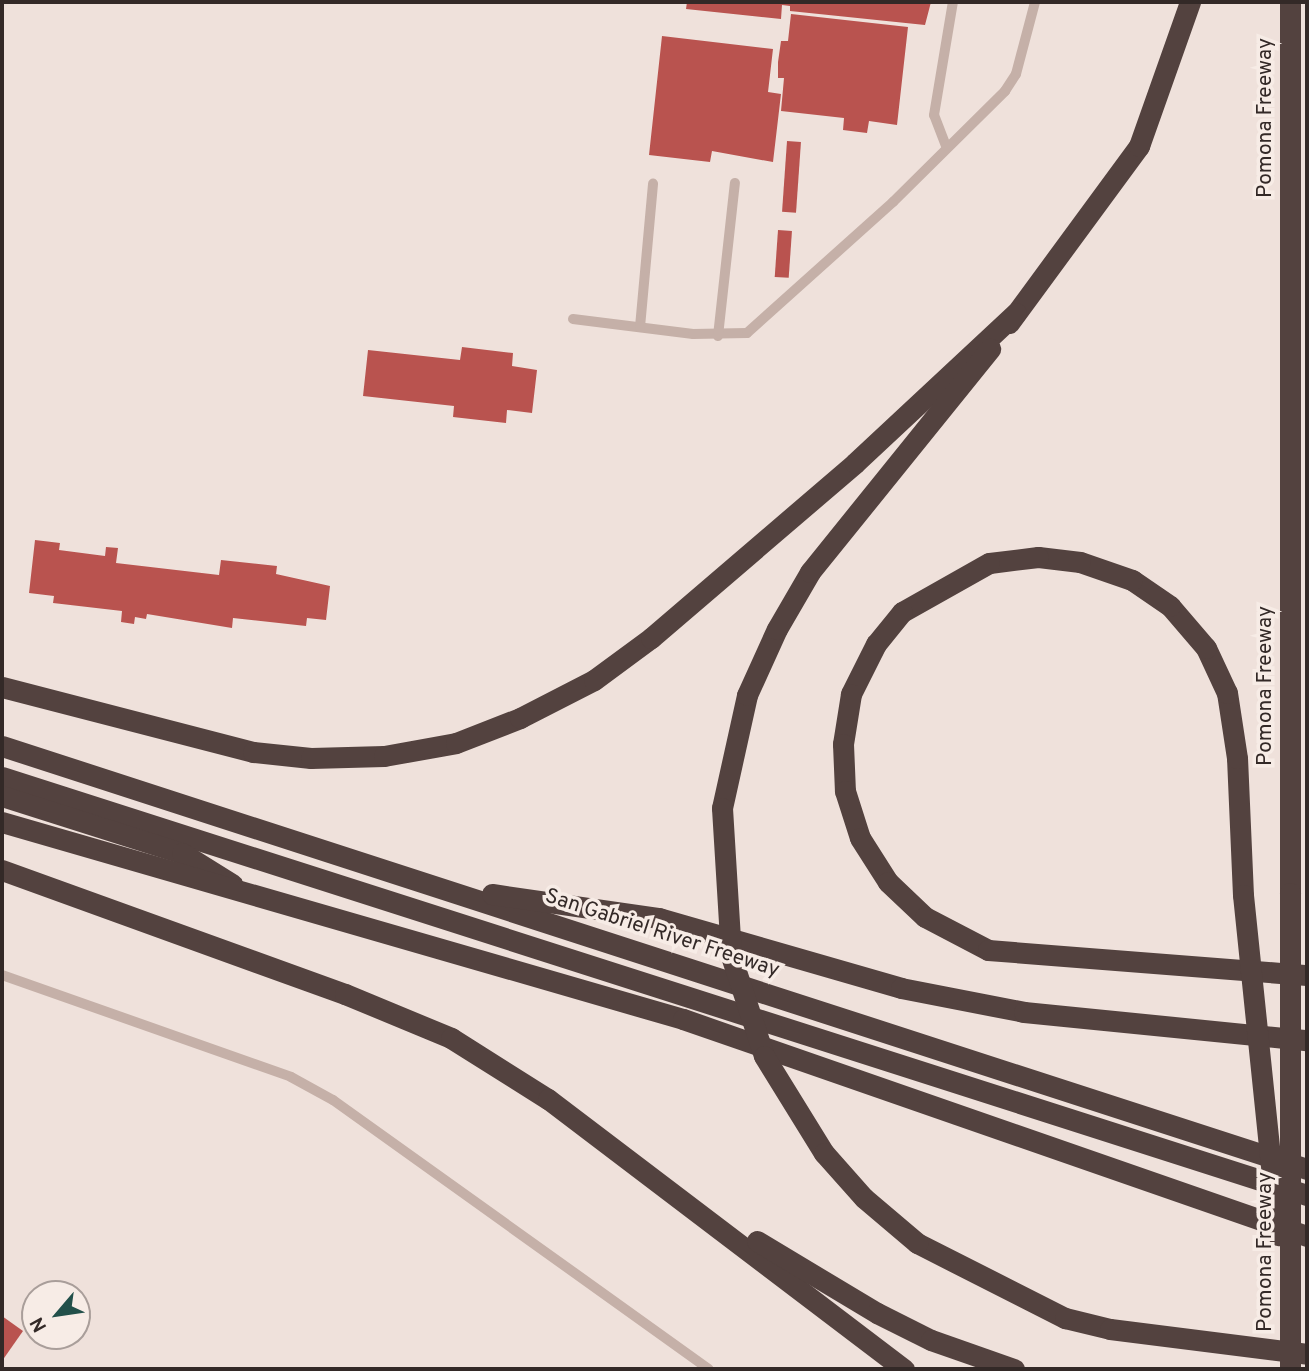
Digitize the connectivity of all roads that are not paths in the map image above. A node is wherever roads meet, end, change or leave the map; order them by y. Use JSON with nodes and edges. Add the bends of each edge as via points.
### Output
{"nodes":[{"id":1,"x":953,"y":2,"type":"edge"},
{"id":2,"x":1035,"y":2,"type":"edge"},
{"id":3,"x":1190,"y":2,"type":"edge"},
{"id":4,"x":1290,"y":2,"type":"edge"},
{"id":5,"x":946,"y":146,"type":"junction"},
{"id":6,"x":735,"y":183,"type":"dead end"},
{"id":7,"x":653,"y":184,"type":"dead end"},
{"id":8,"x":1016,"y":313,"type":"junction"},
{"id":9,"x":573,"y":319,"type":"dead end"},
{"id":10,"x":640,"y":327,"type":"junction"},
{"id":11,"x":718,"y":336,"type":"junction"},
{"id":12,"x":2,"y":687,"type":"edge"},
{"id":13,"x":2,"y":746,"type":"edge"},
{"id":14,"x":2,"y":778,"type":"edge"},
{"id":15,"x":2,"y":796,"type":"edge"},
{"id":16,"x":2,"y":822,"type":"edge"},
{"id":17,"x":2,"y":870,"type":"edge"},
{"id":18,"x":431,"y":885,"type":"junction"},
{"id":19,"x":254,"y":898,"type":"junction"},
{"id":20,"x":2,"y":975,"type":"edge"},
{"id":21,"x":1307,"y":975,"type":"edge"},
{"id":22,"x":1307,"y":1040,"type":"edge"},
{"id":23,"x":1307,"y":1169,"type":"edge"},
{"id":24,"x":671,"y":1189,"type":"junction"},
{"id":25,"x":1307,"y":1195,"type":"edge"},
{"id":26,"x":1307,"y":1236,"type":"edge"},
{"id":27,"x":1296,"y":1357,"type":"edge"},
{"id":28,"x":709,"y":1369,"type":"edge"},
{"id":29,"x":904,"y":1369,"type":"edge"},
{"id":30,"x":1014,"y":1369,"type":"edge"}],
"edges":[{"from":1,"to":5,"type":"lane","via":[[934,115]]},
{"from":2,"to":5,"type":"lane","via":[[1016,74],[1005,91]]},
{"from":3,"to":8,"type":"highway","via":[[1139,146]]},
{"from":4,"to":27,"type":"highway","name":"Pomona Freeway","bridge":true,"via":[[1290,893]]},
{"from":5,"to":11,"type":"lane","via":[[893,202],[747,333]]},
{"from":6,"to":11,"type":"lane"},
{"from":7,"to":10,"type":"lane"},
{"from":8,"to":12,"type":"highway","via":[[855,463],[651,638],[593,680],[520,719],[456,743],[384,756],[253,752]]},
{"from":8,"to":27,"type":"highway","bridge":true,"via":[[959,393],[810,572],[776,629],[747,695],[722,807],[731,956],[764,1056],[824,1153],[864,1198],[917,1244],[1065,1318]]},
{"from":9,"to":10,"type":"lane"},
{"from":10,"to":11,"type":"lane"},
{"from":13,"to":18,"type":"highway","name":"San Gabriel River Freeway"},
{"from":14,"to":25,"type":"highway"},
{"from":15,"to":19,"type":"highway","via":[[182,853]]},
{"from":16,"to":19,"type":"highway"},
{"from":17,"to":24,"type":"highway","via":[[345,994],[451,1038],[548,1098]]},
{"from":18,"to":22,"type":"highway","via":[[659,918],[901,988],[1024,1012]]},
{"from":18,"to":23,"type":"highway","name":"San Gabriel River Freeway"},
{"from":19,"to":26,"type":"highway","via":[[683,1019]]},
{"from":20,"to":28,"type":"lane","via":[[291,1077],[323,1094]]},
{"from":21,"to":27,"type":"highway","bridge":true,"via":[[988,950],[925,916],[888,882],[860,838],[845,790],[843,744],[851,694],[876,644],[902,612],[989,563],[1038,557],[1080,562],[1132,580],[1170,606],[1206,648],[1227,693],[1237,758],[1243,895]]},
{"from":24,"to":29,"type":"highway"},
{"from":24,"to":30,"type":"highway","via":[[877,1313],[931,1340]]}]}
